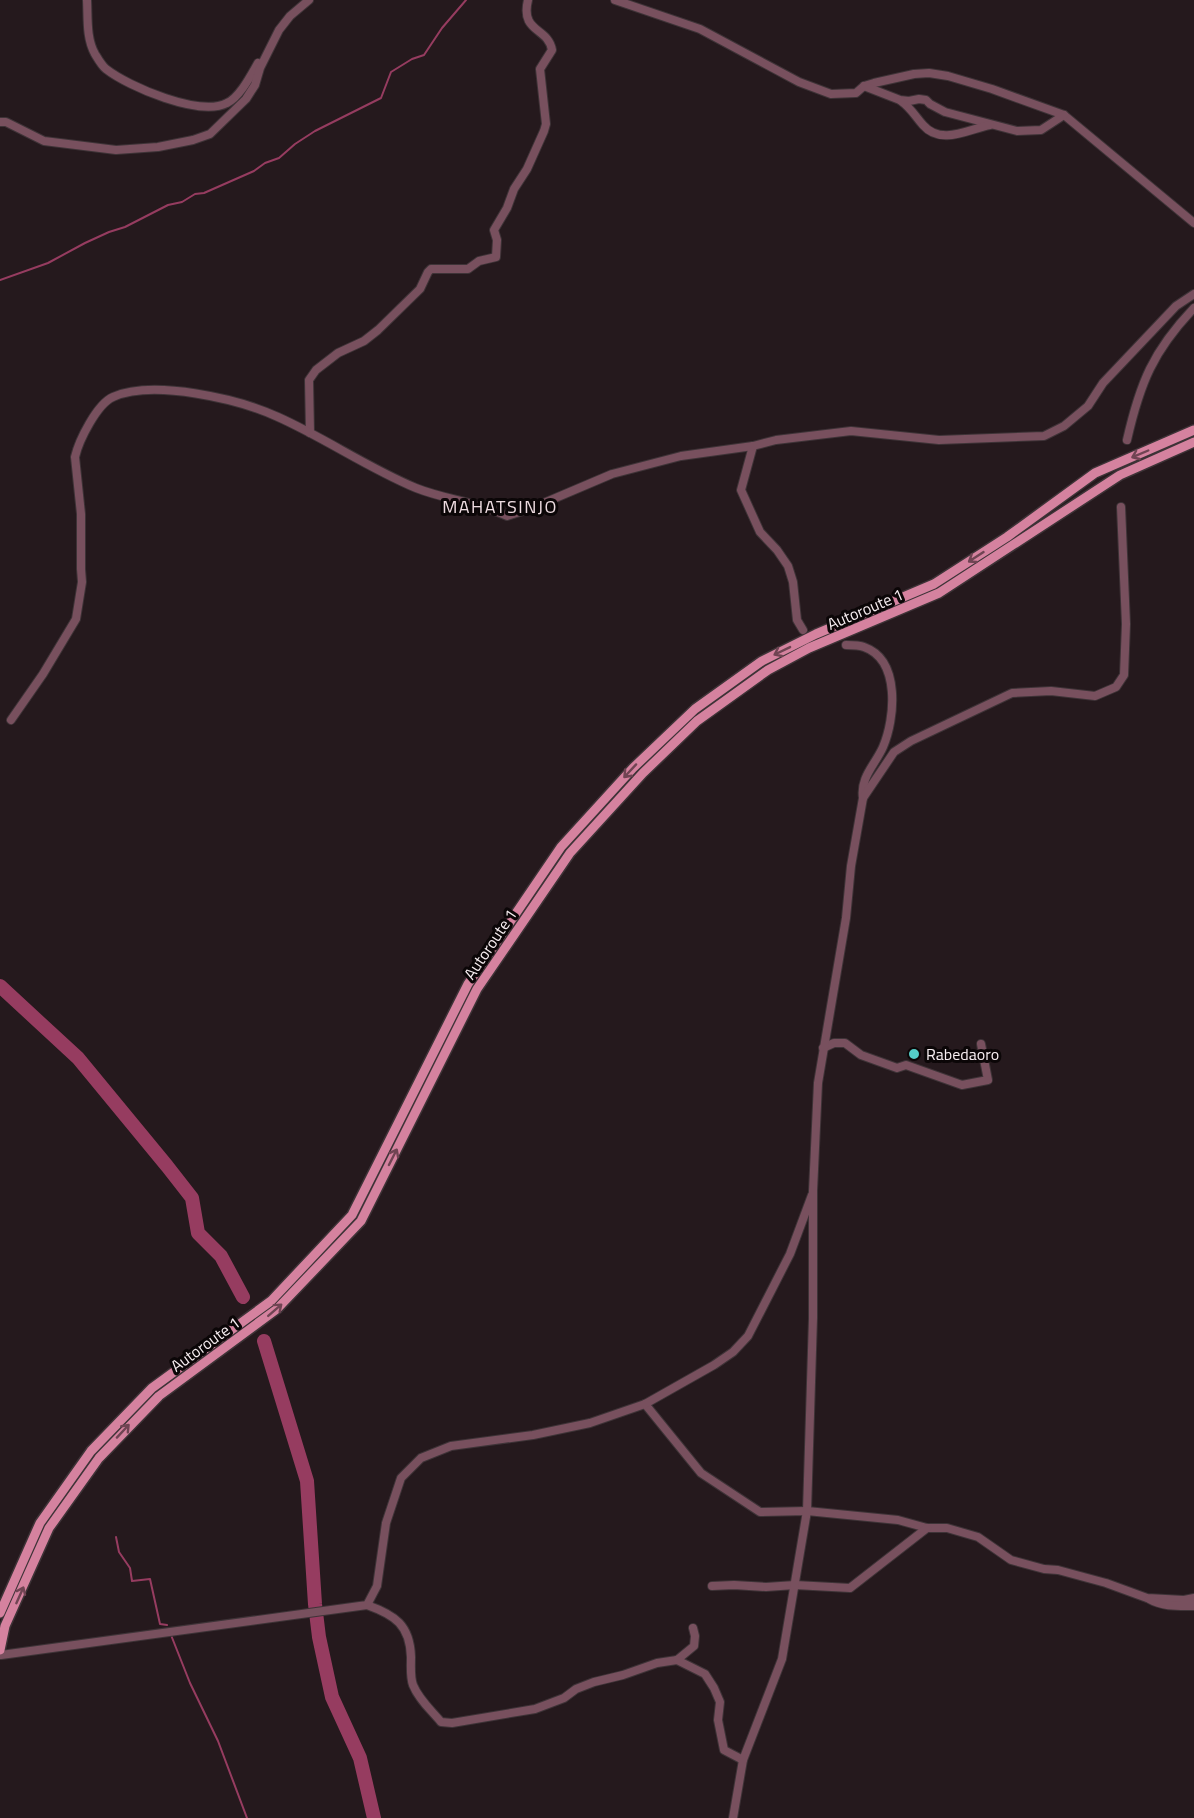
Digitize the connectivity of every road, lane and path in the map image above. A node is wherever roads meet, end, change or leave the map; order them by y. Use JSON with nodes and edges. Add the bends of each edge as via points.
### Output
{"nodes":[{"id":1,"x":87,"y":0,"type":"edge"},
{"id":2,"x":309,"y":0,"type":"edge"},
{"id":3,"x":528,"y":0,"type":"edge"},
{"id":4,"x":615,"y":0,"type":"edge"},
{"id":5,"x":267,"y":53,"type":"junction"},
{"id":6,"x":864,"y":86,"type":"junction"},
{"id":7,"x":900,"y":100,"type":"junction"},
{"id":8,"x":1064,"y":115,"type":"junction"},
{"id":9,"x":0,"y":122,"type":"edge"},
{"id":10,"x":994,"y":125,"type":"junction"},
{"id":11,"x":1194,"y":223,"type":"edge"},
{"id":12,"x":1194,"y":294,"type":"edge"},
{"id":13,"x":1194,"y":308,"type":"edge"},
{"id":14,"x":1194,"y":430,"type":"edge"},
{"id":15,"x":310,"y":433,"type":"junction"},
{"id":16,"x":1127,"y":440,"type":"dead end"},
{"id":17,"x":1194,"y":442,"type":"edge"},
{"id":18,"x":753,"y":446,"type":"junction"},
{"id":19,"x":1121,"y":507,"type":"dead end"},
{"id":20,"x":803,"y":630,"type":"dead end"},
{"id":21,"x":846,"y":645,"type":"dead end"},
{"id":22,"x":11,"y":720,"type":"dead end"},
{"id":23,"x":862,"y":798,"type":"junction"},
{"id":24,"x":981,"y":1044,"type":"dead end"},
{"id":25,"x":823,"y":1048,"type":"junction"},
{"id":26,"x":813,"y":1191,"type":"junction"},
{"id":27,"x":645,"y":1404,"type":"junction"},
{"id":28,"x":807,"y":1511,"type":"junction"},
{"id":29,"x":927,"y":1528,"type":"junction"},
{"id":30,"x":795,"y":1585,"type":"junction"},
{"id":31,"x":712,"y":1586,"type":"dead end"},
{"id":32,"x":1147,"y":1598,"type":"junction"},
{"id":33,"x":1194,"y":1598,"type":"edge"},
{"id":34,"x":367,"y":1605,"type":"junction"},
{"id":35,"x":1194,"y":1606,"type":"edge"},
{"id":36,"x":0,"y":1613,"type":"edge"},
{"id":37,"x":693,"y":1628,"type":"dead end"},
{"id":38,"x":1,"y":1652,"type":"edge"},
{"id":39,"x":677,"y":1660,"type":"junction"},
{"id":40,"x":743,"y":1760,"type":"junction"},
{"id":41,"x":733,"y":1818,"type":"edge"}],
"edges":[{"from":1,"to":5,"type":"street","via":[[90,44],[105,69],[180,103],[209,108],[228,103]]},
{"from":2,"to":5,"type":"street","via":[[279,30]]},
{"from":3,"to":15,"type":"street","via":[[528,20],[552,50],[540,69],[546,124],[494,230],[496,257],[479,261],[468,269],[431,269],[420,289],[378,330],[316,370],[309,380]]},
{"from":4,"to":6,"type":"street","via":[[700,29],[800,82],[831,94],[856,93]]},
{"from":5,"to":9,"type":"street","via":[[246,99],[210,134],[193,141],[116,150],[44,141]]},
{"from":6,"to":7,"type":"street"},
{"from":6,"to":8,"type":"street","via":[[898,76],[929,73],[992,89]]},
{"from":7,"to":10,"type":"street","via":[[926,100],[945,112]]},
{"from":7,"to":10,"type":"street","via":[[912,108],[925,128],[940,135],[949,137]]},
{"from":8,"to":10,"type":"street","via":[[1041,130]]},
{"from":8,"to":11,"type":"street"},
{"from":12,"to":18,"type":"street","via":[[1176,306],[1103,383],[1088,406],[1064,426],[1044,436],[939,440],[851,431]]},
{"from":13,"to":16,"type":"street","via":[[1147,370]]},
{"from":14,"to":36,"type":"main road","name":"Autoroute 1","one_way":true,"via":[[1095,473],[934,584],[762,661],[695,709],[633,768],[561,847],[468,984],[352,1215],[270,1301],[152,1388],[91,1451],[40,1523]]},
{"from":15,"to":18,"type":"street","via":[[416,488],[488,506],[507,516],[631,469],[681,456]]},
{"from":15,"to":22,"type":"street","via":[[249,406],[194,394],[134,391],[111,398],[90,422],[75,457],[82,582],[76,619]]},
{"from":38,"to":17,"type":"main road","name":"Autoroute 1","one_way":true,"via":[[6,1626],[50,1528],[99,1458],[159,1396],[278,1309],[361,1221],[477,989],[570,854],[643,773],[697,721],[768,670],[809,648],[939,593],[1120,475]]},
{"from":18,"to":20,"type":"street","via":[[741,490],[760,532],[788,566],[797,620]]},
{"from":19,"to":23,"type":"street","via":[[1126,634],[1124,675],[1116,687],[1095,696],[1051,691],[1012,693],[894,752]]},
{"from":21,"to":23,"type":"street","via":[[865,647],[881,658],[890,677],[890,722],[883,748],[862,784]]},
{"from":23,"to":25,"type":"street"},
{"from":24,"to":25,"type":"street","via":[[988,1080],[962,1084],[906,1065],[897,1068],[861,1055],[845,1043]]},
{"from":25,"to":26,"type":"street"},
{"from":26,"to":27,"type":"street","via":[[790,1254],[748,1336],[714,1365]]},
{"from":26,"to":28,"type":"street"},
{"from":27,"to":28,"type":"street","via":[[701,1473],[750,1506],[760,1512]]},
{"from":27,"to":34,"type":"street","via":[[590,1423],[451,1446],[421,1458],[401,1478],[386,1523],[377,1586]]},
{"from":28,"to":29,"type":"street","via":[[898,1520]]},
{"from":28,"to":30,"type":"street"},
{"from":29,"to":30,"type":"street","via":[[850,1588]]},
{"from":29,"to":32,"type":"street","via":[[947,1528],[978,1537],[1011,1560],[1106,1583]]},
{"from":30,"to":31,"type":"street"},
{"from":30,"to":40,"type":"street","via":[[782,1659]]},
{"from":32,"to":33,"type":"street"},
{"from":32,"to":35,"type":"street","via":[[1157,1604]]},
{"from":34,"to":38,"type":"street"},
{"from":34,"to":39,"type":"street","via":[[387,1612],[401,1623],[411,1649],[412,1684],[441,1722],[452,1724],[535,1709],[594,1682]]},
{"from":37,"to":39,"type":"street","via":[[694,1646]]},
{"from":39,"to":40,"type":"street","via":[[705,1674],[720,1702],[718,1720],[724,1750]]},
{"from":40,"to":41,"type":"street"}]}
